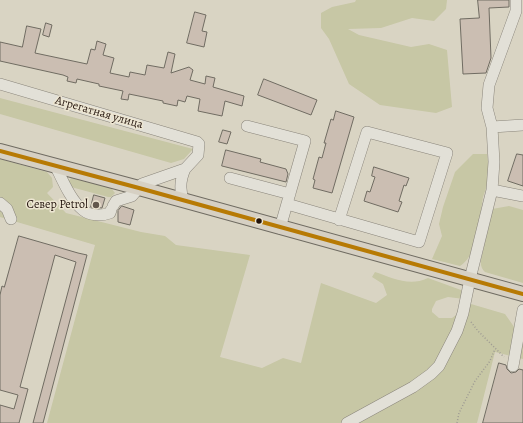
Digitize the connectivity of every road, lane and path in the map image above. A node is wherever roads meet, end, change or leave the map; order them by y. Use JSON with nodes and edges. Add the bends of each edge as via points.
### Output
{"nodes":[{"id":1,"x":516,"y":0,"type":"edge"},
{"id":2,"x":0,"y":84,"type":"edge"},
{"id":3,"x":523,"y":125,"type":"edge"},
{"id":4,"x":247,"y":126,"type":"dead end"},
{"id":5,"x":492,"y":127,"type":"junction"},
{"id":6,"x":0,"y":151,"type":"edge"},
{"id":7,"x":55,"y":165,"type":"junction"},
{"id":8,"x":185,"y":169,"type":"junction"},
{"id":9,"x":230,"y":178,"type":"dead end"},
{"id":10,"x":139,"y":188,"type":"junction"},
{"id":11,"x":492,"y":190,"type":"junction"},
{"id":12,"x":523,"y":196,"type":"edge"},
{"id":13,"x":288,"y":199,"type":"junction"},
{"id":14,"x":184,"y":201,"type":"junction"},
{"id":15,"x":0,"y":203,"type":"edge"},
{"id":16,"x":11,"y":219,"type":"dead end"},
{"id":17,"x":339,"y":220,"type":"junction"},
{"id":18,"x":280,"y":228,"type":"junction"},
{"id":19,"x":470,"y":279,"type":"junction"},
{"id":20,"x":523,"y":294,"type":"edge"},
{"id":21,"x":523,"y":310,"type":"edge"},
{"id":22,"x":463,"y":313,"type":"junction"},
{"id":23,"x":495,"y":349,"type":"junction"},
{"id":24,"x":514,"y":364,"type":"joint"},
{"id":25,"x":347,"y":423,"type":"edge"},
{"id":26,"x":457,"y":423,"type":"edge"}],
"edges":[{"from":1,"to":5,"type":"street","via":[[516,11],[489,85],[487,108]]},
{"from":2,"to":8,"type":"street","name":"Агрегатная улица","via":[[197,142],[198,155]]},
{"from":3,"to":5,"type":"street"},
{"from":4,"to":13,"type":"street","via":[[304,141]]},
{"from":5,"to":11,"type":"street"},
{"from":6,"to":7,"type":"main road"},
{"from":7,"to":10,"type":"main road"},
{"from":7,"to":10,"type":"street","via":[[70,194],[84,211],[103,215],[110,213],[116,201],[132,196]]},
{"from":8,"to":10,"type":"street","via":[[142,184]]},
{"from":8,"to":14,"type":"street","via":[[180,186]]},
{"from":9,"to":13,"type":"street"},
{"from":10,"to":14,"type":"main road"},
{"from":11,"to":12,"type":"street"},
{"from":11,"to":19,"type":"street"},
{"from":13,"to":17,"type":"street"},
{"from":13,"to":18,"type":"street"},
{"from":14,"to":18,"type":"main road"},
{"from":15,"to":16,"type":"street"},
{"from":17,"to":17,"type":"street","via":[[418,242],[447,153],[367,132]]},
{"from":18,"to":19,"type":"main road"},
{"from":19,"to":20,"type":"main road"},
{"from":19,"to":22,"type":"street"},
{"from":21,"to":24,"type":"street"},
{"from":22,"to":23,"type":"path"},
{"from":22,"to":25,"type":"street","via":[[439,366],[431,374],[413,387]]},
{"from":23,"to":24,"type":"path"},
{"from":23,"to":26,"type":"path","via":[[490,361],[475,381],[459,413]]}]}
